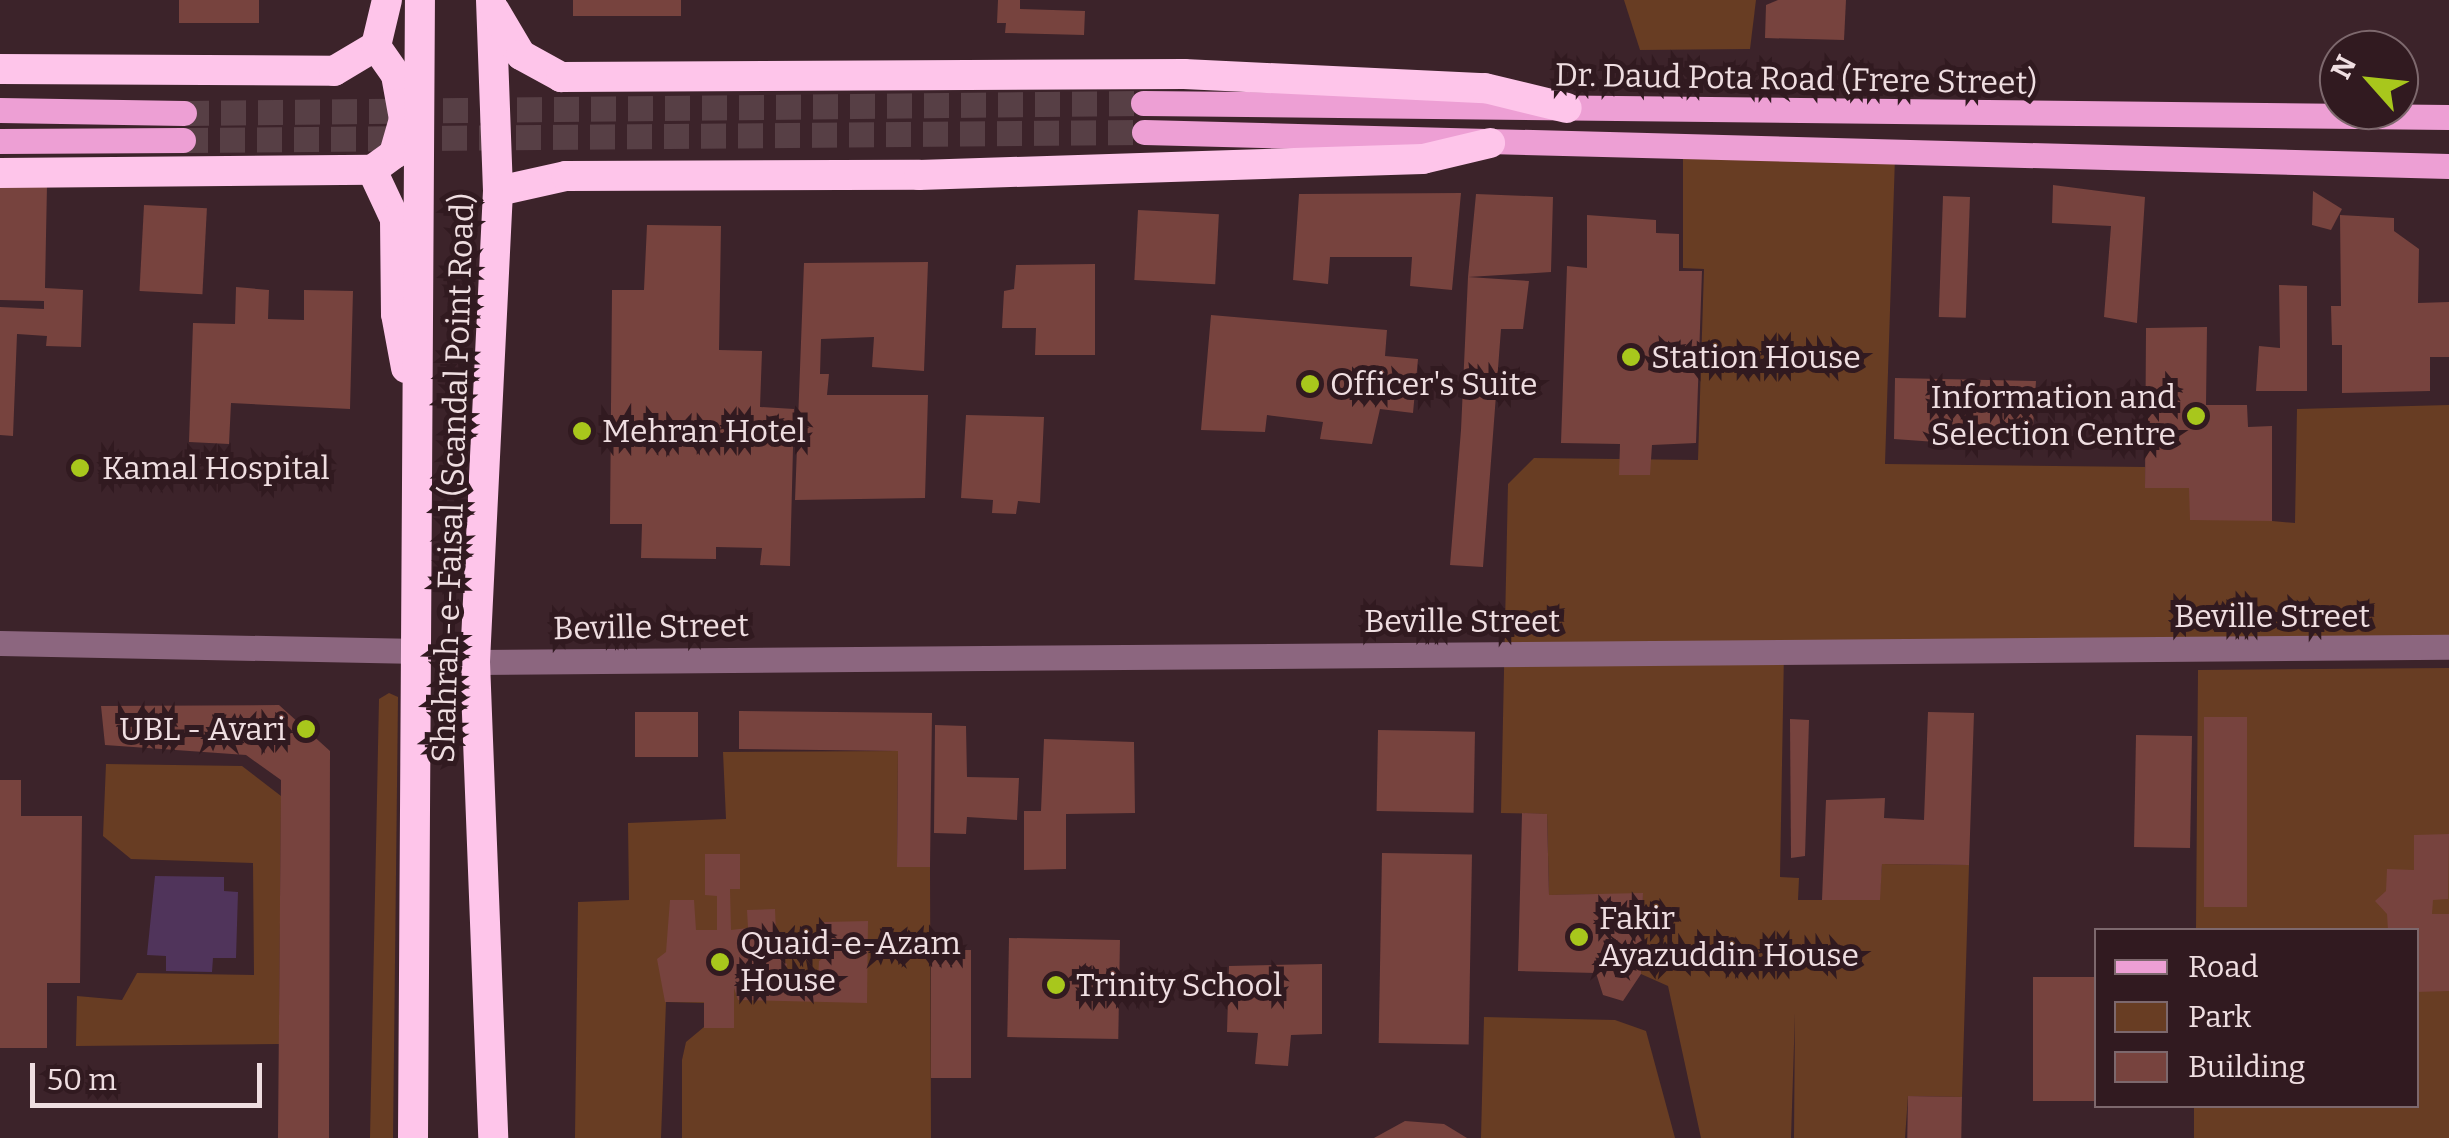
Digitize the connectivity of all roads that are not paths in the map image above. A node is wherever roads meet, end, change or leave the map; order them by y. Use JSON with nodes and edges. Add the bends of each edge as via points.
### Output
{"nodes":[{"id":1,"x":387,"y":0,"type":"edge"},
{"id":2,"x":420,"y":0,"type":"edge"},
{"id":3,"x":492,"y":4,"type":"edge"},
{"id":4,"x":376,"y":46,"type":"junction"},
{"id":5,"x":0,"y":69,"type":"edge"},
{"id":6,"x":1143,"y":103,"type":"tunnel mouth"},
{"id":7,"x":1567,"y":108,"type":"junction"},
{"id":8,"x":0,"y":110,"type":"edge"},
{"id":9,"x":184,"y":113,"type":"tunnel mouth"},
{"id":10,"x":2449,"y":117,"type":"edge"},
{"id":11,"x":1144,"y":132,"type":"tunnel mouth"},
{"id":12,"x":0,"y":140,"type":"edge"},
{"id":13,"x":184,"y":140,"type":"tunnel mouth"},
{"id":14,"x":1490,"y":143,"type":"junction"},
{"id":15,"x":2449,"y":166,"type":"edge"},
{"id":16,"x":372,"y":170,"type":"junction"},
{"id":17,"x":0,"y":174,"type":"edge"},
{"id":18,"x":498,"y":191,"type":"junction"},
{"id":19,"x":419,"y":445,"type":"junction"},
{"id":20,"x":0,"y":644,"type":"edge"},
{"id":21,"x":2449,"y":647,"type":"edge"},
{"id":22,"x":420,"y":652,"type":"junction"},
{"id":23,"x":475,"y":662,"type":"junction"},
{"id":24,"x":414,"y":1138,"type":"edge"},
{"id":25,"x":492,"y":1138,"type":"edge"}],
"edges":[{"from":1,"to":4,"type":"highway"},
{"from":2,"to":19,"type":"highway","name":"Shahrah-e-Faisal (Scandal Point Road)"},
{"from":3,"to":7,"type":"highway","via":[[521,55],[561,77],[1184,74],[1485,88]]},
{"from":3,"to":18,"type":"highway","name":"Shahrah-e-Faisal (Scandal Point Road)"},
{"from":4,"to":5,"type":"highway","via":[[334,71]]},
{"from":4,"to":16,"type":"highway","via":[[396,75],[404,119],[394,154]]},
{"from":6,"to":7,"type":"main road","name":"Dr. Daud Pota Road (Frere Street)"},
{"from":7,"to":10,"type":"main road","name":"Dr. Daud Pota Road (Frere Street)"},
{"from":8,"to":9,"type":"main road"},
{"from":11,"to":14,"type":"main road"},
{"from":12,"to":13,"type":"main road"},
{"from":14,"to":15,"type":"main road"},
{"from":14,"to":18,"type":"highway","via":[[1422,159],[937,175],[566,176]]},
{"from":16,"to":17,"type":"highway"},
{"from":16,"to":19,"type":"highway","via":[[395,219],[396,314]]},
{"from":18,"to":23,"type":"highway","name":"Shahrah-e-Faisal (Scandal Point Road)"},
{"from":19,"to":22,"type":"highway","name":"Shahrah-e-Faisal (Scandal Point Road)"},
{"from":20,"to":22,"type":"street"},
{"from":21,"to":23,"type":"street","name":"Beville Street"},
{"from":22,"to":24,"type":"highway","name":"Shahrah-e-Faisal (Scandal Point Road)"},
{"from":23,"to":25,"type":"highway","name":"Shahrah-e-Faisal (Scandal Point Road)"}]}
